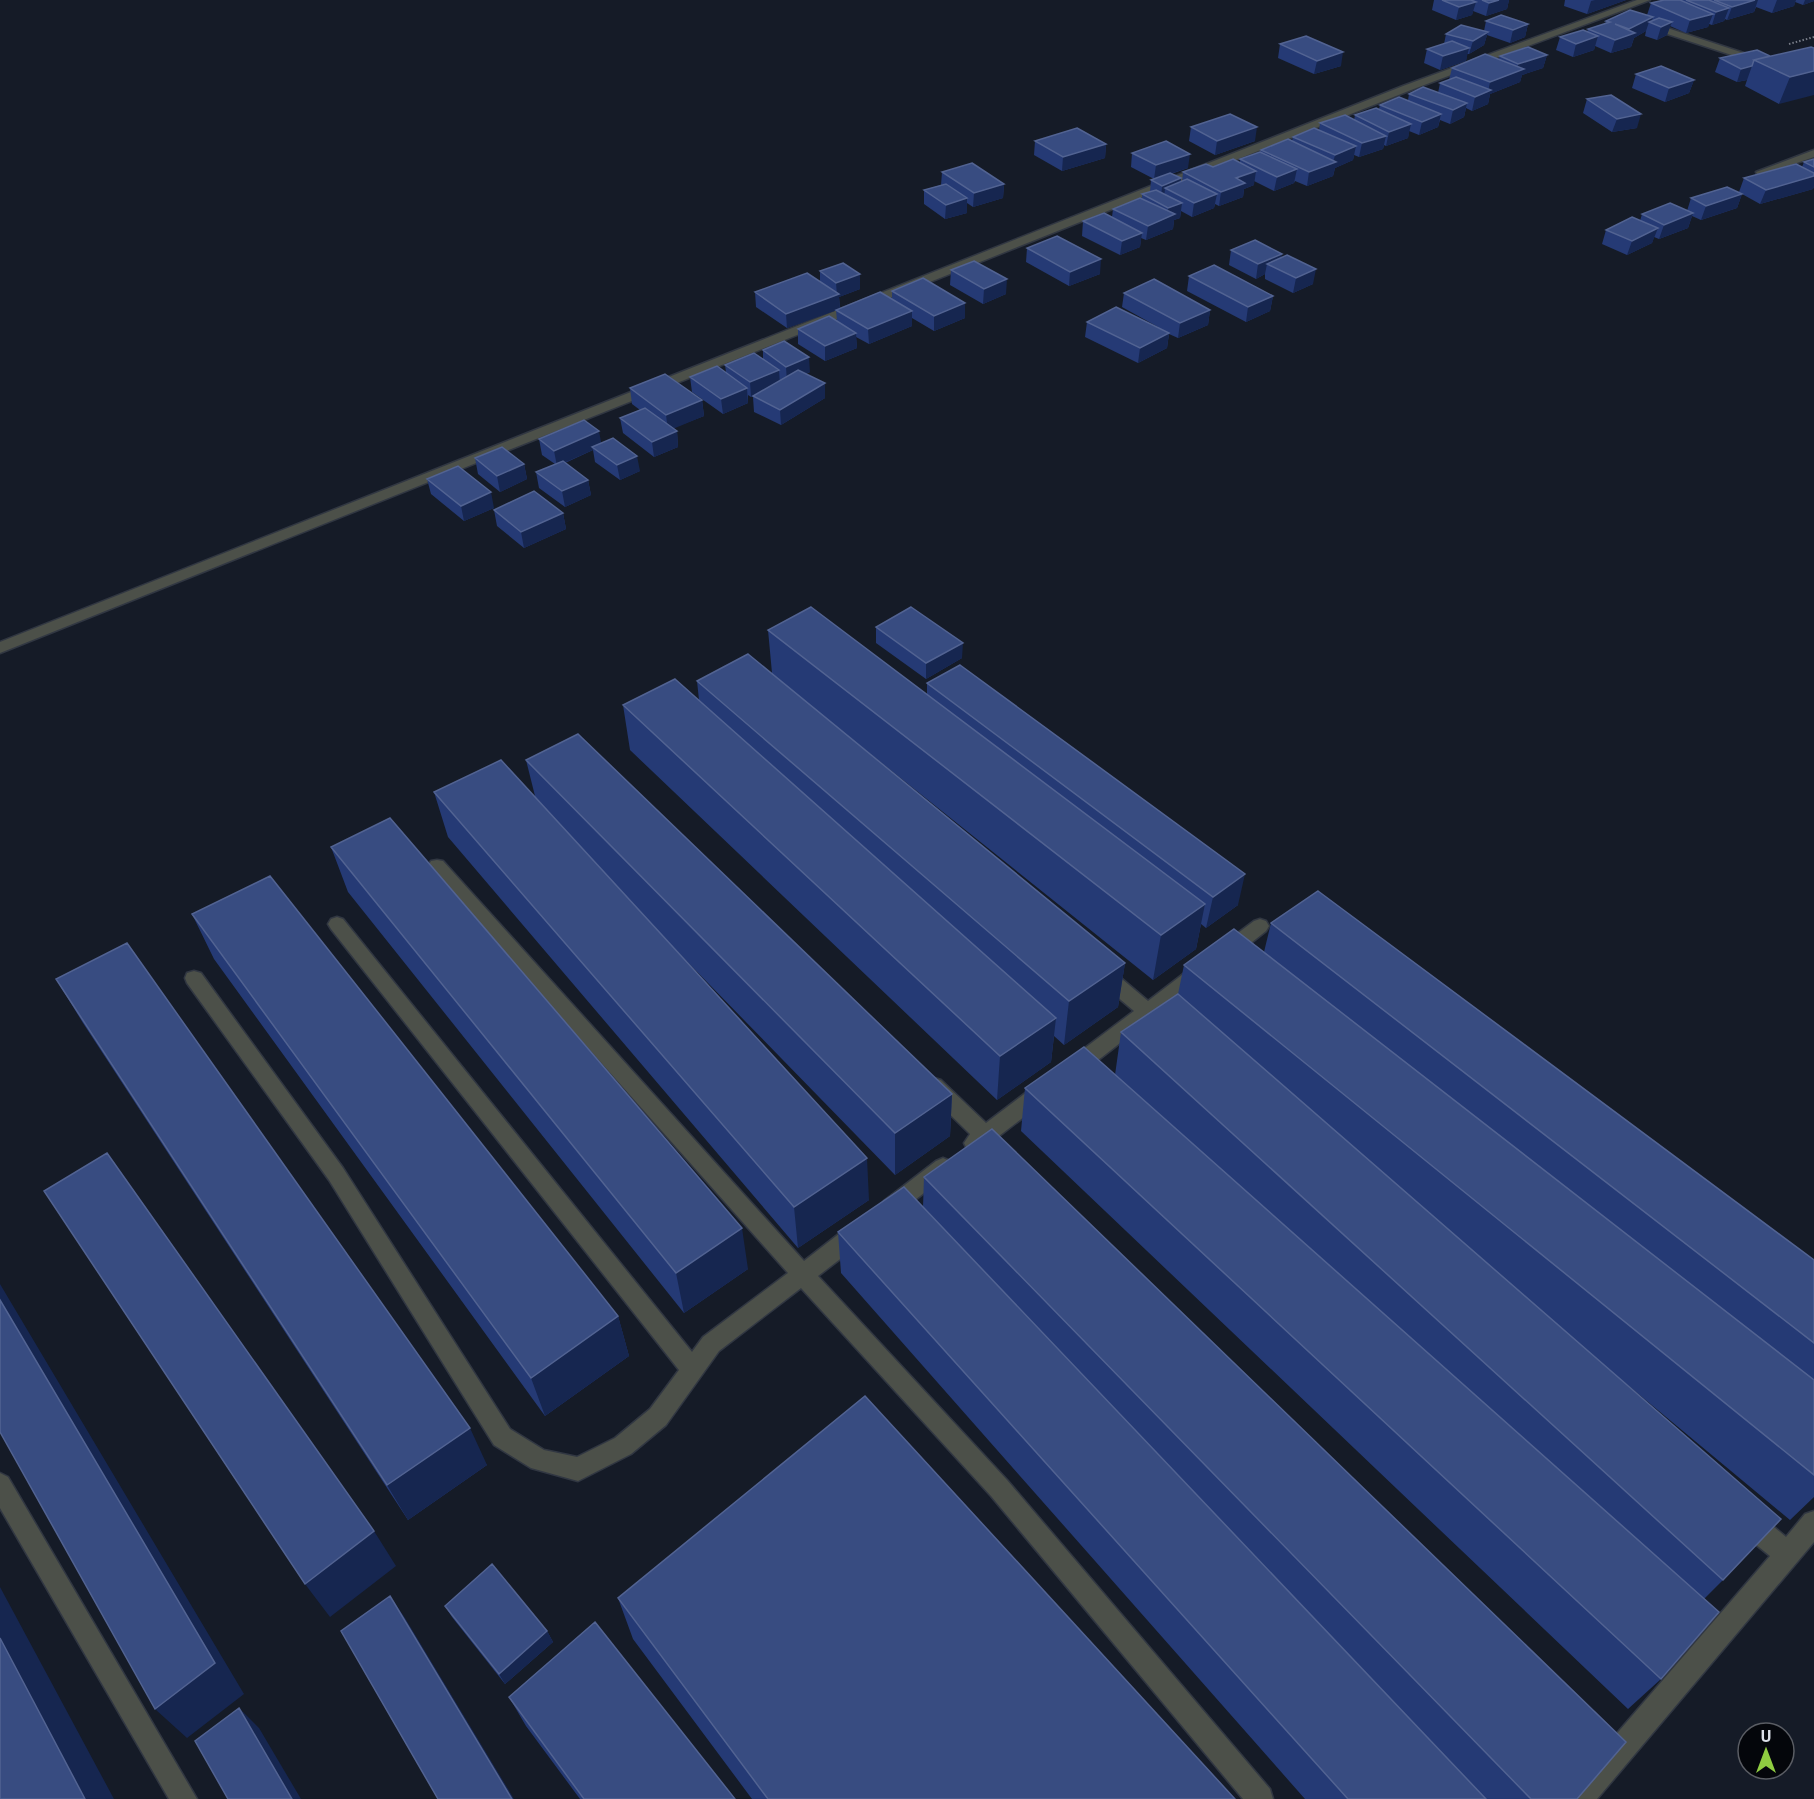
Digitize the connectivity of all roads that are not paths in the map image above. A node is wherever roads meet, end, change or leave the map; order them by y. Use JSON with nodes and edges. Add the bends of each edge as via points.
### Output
{"nodes":[{"id":1,"x":1645,"y":0,"type":"edge"},
{"id":2,"x":1610,"y":13,"type":"junction"},
{"id":3,"x":1770,"y":65,"type":"edge"},
{"id":4,"x":1814,"y":153,"type":"edge"},
{"id":5,"x":1761,"y":172,"type":"edge"},
{"id":6,"x":0,"y":648,"type":"edge"},
{"id":7,"x":437,"y":866,"type":"dead end"},
{"id":8,"x":337,"y":924,"type":"dead end"},
{"id":9,"x":1260,"y":926,"type":"dead end"},
{"id":10,"x":1093,"y":966,"type":"edge"},
{"id":11,"x":194,"y":978,"type":"dead end"},
{"id":12,"x":1148,"y":1012,"type":"junction"},
{"id":13,"x":1175,"y":1035,"type":"edge"},
{"id":14,"x":925,"y":1077,"type":"edge"},
{"id":15,"x":984,"y":1136,"type":"junction"},
{"id":16,"x":1010,"y":1160,"type":"edge"},
{"id":17,"x":803,"y":1275,"type":"junction"},
{"id":18,"x":692,"y":1369,"type":"junction"},
{"id":19,"x":0,"y":1485,"type":"edge"},
{"id":20,"x":1732,"y":1508,"type":"edge"},
{"id":21,"x":1814,"y":1523,"type":"edge"},
{"id":22,"x":1787,"y":1554,"type":"junction"},
{"id":23,"x":184,"y":1799,"type":"edge"},
{"id":24,"x":1260,"y":1799,"type":"edge"},
{"id":25,"x":1579,"y":1799,"type":"edge"}],
"edges":[{"from":1,"to":2,"type":"street"},
{"from":2,"to":3,"type":"street"},
{"from":2,"to":6,"type":"street","via":[[1407,88]]},
{"from":4,"to":5,"type":"street"},
{"from":7,"to":17,"type":"street"},
{"from":8,"to":18,"type":"street"},
{"from":9,"to":12,"type":"street"},
{"from":10,"to":12,"type":"street"},
{"from":11,"to":18,"type":"street","via":[[336,1174],[502,1437],[539,1460],[578,1469],[623,1446],[658,1417]]},
{"from":12,"to":13,"type":"street"},
{"from":12,"to":15,"type":"street"},
{"from":14,"to":15,"type":"street"},
{"from":15,"to":16,"type":"street"},
{"from":15,"to":17,"type":"street"},
{"from":17,"to":18,"type":"street","via":[[711,1344]]},
{"from":17,"to":24,"type":"street","via":[[999,1488]]},
{"from":19,"to":23,"type":"street"},
{"from":20,"to":22,"type":"street"},
{"from":21,"to":22,"type":"street"},
{"from":22,"to":25,"type":"street","via":[[1612,1742]]}]}
